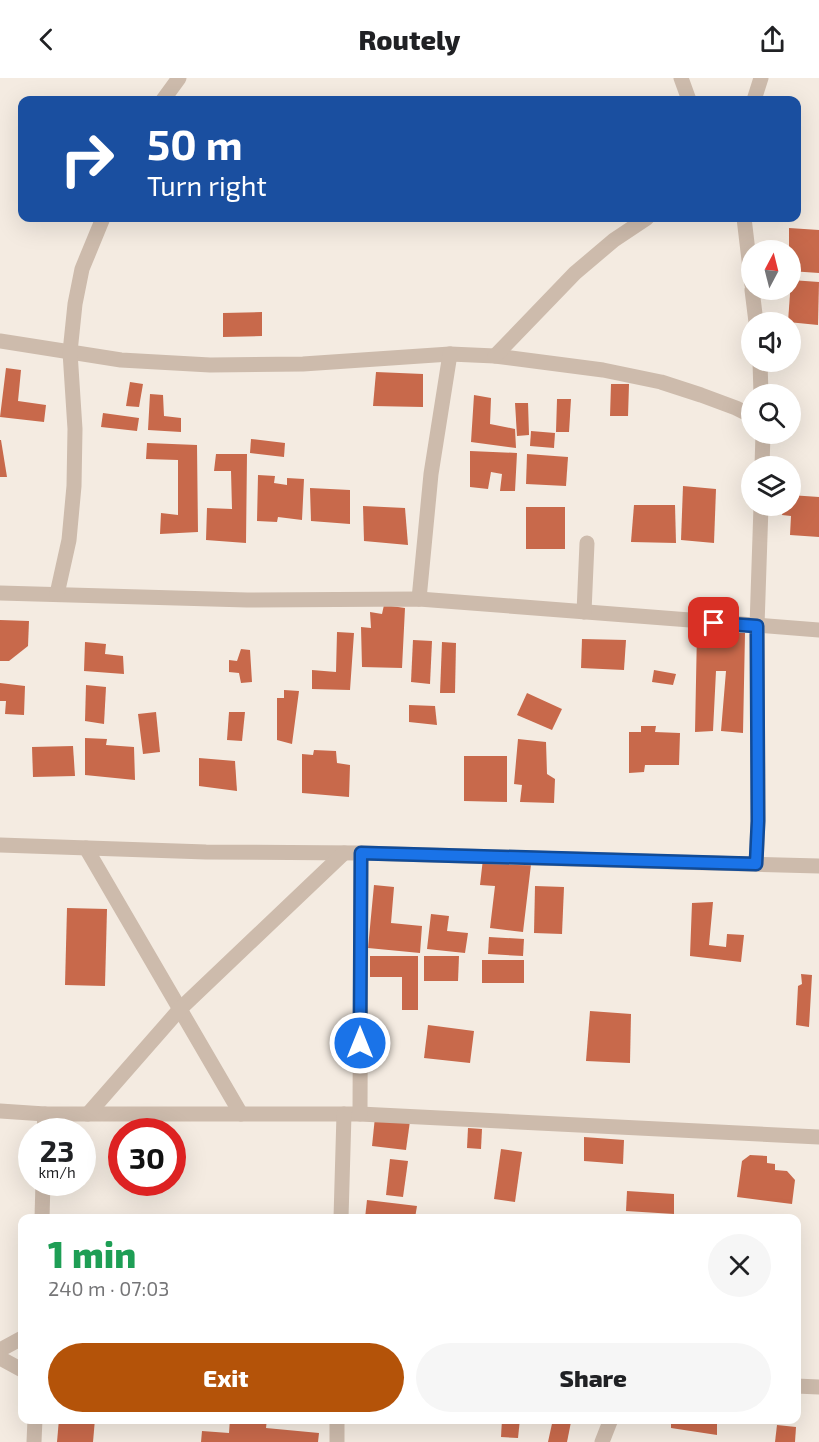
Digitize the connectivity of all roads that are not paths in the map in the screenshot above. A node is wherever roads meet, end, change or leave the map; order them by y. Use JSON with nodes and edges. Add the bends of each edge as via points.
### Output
{"nodes":[{"id":1,"x":179,"y":78,"type":"edge"},
{"id":2,"x":681,"y":78,"type":"edge"},
{"id":3,"x":761,"y":78,"type":"edge"},
{"id":4,"x":166,"y":96,"type":"edge"},
{"id":5,"x":688,"y":96,"type":"edge"},
{"id":6,"x":755,"y":96,"type":"edge"},
{"id":7,"x":101,"y":222,"type":"edge"},
{"id":8,"x":641,"y":222,"type":"edge"},
{"id":9,"x":744,"y":222,"type":"edge"},
{"id":10,"x":747,"y":240,"type":"edge"},
{"id":11,"x":0,"y":342,"type":"edge"},
{"id":12,"x":70,"y":352,"type":"junction"},
{"id":13,"x":450,"y":354,"type":"junction"},
{"id":14,"x":495,"y":356,"type":"junction"},
{"id":15,"x":741,"y":410,"type":"edge"},
{"id":16,"x":761,"y":516,"type":"edge"},
{"id":17,"x":587,"y":543,"type":"dead end"},
{"id":18,"x":0,"y":593,"type":"edge"},
{"id":19,"x":57,"y":594,"type":"junction"},
{"id":20,"x":419,"y":599,"type":"junction"},
{"id":21,"x":584,"y":612,"type":"junction"},
{"id":22,"x":757,"y":626,"type":"junction"},
{"id":23,"x":819,"y":630,"type":"edge"},
{"id":24,"x":0,"y":845,"type":"edge"},
{"id":25,"x":86,"y":848,"type":"junction"},
{"id":26,"x":344,"y":853,"type":"junction"},
{"id":27,"x":361,"y":853,"type":"junction"},
{"id":28,"x":756,"y":864,"type":"junction"},
{"id":29,"x":819,"y":866,"type":"edge"},
{"id":30,"x":180,"y":1009,"type":"junction"},
{"id":31,"x":0,"y":1111,"type":"edge"},
{"id":32,"x":45,"y":1113,"type":"junction"},
{"id":33,"x":88,"y":1114,"type":"junction"},
{"id":34,"x":241,"y":1114,"type":"junction"},
{"id":35,"x":344,"y":1114,"type":"junction"},
{"id":36,"x":360,"y":1114,"type":"junction"},
{"id":37,"x":45,"y":1118,"type":"edge"},
{"id":38,"x":819,"y":1137,"type":"edge"},
{"id":39,"x":43,"y":1196,"type":"edge"},
{"id":40,"x":42,"y":1214,"type":"edge"},
{"id":41,"x":342,"y":1214,"type":"edge"},
{"id":42,"x":18,"y":1340,"type":"edge"},
{"id":43,"x":0,"y":1350,"type":"edge"},
{"id":44,"x":0,"y":1358,"type":"edge"},
{"id":45,"x":18,"y":1368,"type":"edge"},
{"id":46,"x":801,"y":1386,"type":"edge"},
{"id":47,"x":819,"y":1387,"type":"edge"},
{"id":48,"x":35,"y":1424,"type":"edge"},
{"id":49,"x":337,"y":1424,"type":"edge"},
{"id":50,"x":609,"y":1424,"type":"edge"},
{"id":51,"x":34,"y":1442,"type":"edge"},
{"id":52,"x":337,"y":1442,"type":"edge"},
{"id":53,"x":602,"y":1442,"type":"edge"}],
"edges":[{"from":1,"to":4,"type":"street"},
{"from":2,"to":5,"type":"street"},
{"from":3,"to":6,"type":"street"},
{"from":7,"to":12,"type":"street","via":[[82,269]]},
{"from":8,"to":14,"type":"street","via":[[575,273]]},
{"from":9,"to":10,"type":"street"},
{"from":11,"to":12,"type":"street"},
{"from":12,"to":13,"type":"street","via":[[122,360],[210,365],[303,364]]},
{"from":12,"to":19,"type":"street","via":[[74,486],[69,540]]},
{"from":13,"to":14,"type":"street"},
{"from":13,"to":20,"type":"street","via":[[431,474]]},
{"from":14,"to":15,"type":"street","via":[[661,382]]},
{"from":16,"to":22,"type":"street"},
{"from":17,"to":21,"type":"street"},
{"from":18,"to":19,"type":"street"},
{"from":19,"to":20,"type":"street","via":[[247,600]]},
{"from":20,"to":21,"type":"street"},
{"from":21,"to":22,"type":"street"},
{"from":22,"to":23,"type":"street"},
{"from":22,"to":28,"type":"street"},
{"from":24,"to":25,"type":"street"},
{"from":25,"to":26,"type":"street"},
{"from":25,"to":30,"type":"street"},
{"from":26,"to":27,"type":"street"},
{"from":26,"to":30,"type":"street"},
{"from":27,"to":28,"type":"street"},
{"from":27,"to":36,"type":"street"},
{"from":28,"to":29,"type":"street"},
{"from":30,"to":33,"type":"street"},
{"from":30,"to":34,"type":"street"},
{"from":31,"to":32,"type":"street"},
{"from":32,"to":33,"type":"street"},
{"from":32,"to":37,"type":"street"},
{"from":33,"to":34,"type":"street"},
{"from":34,"to":35,"type":"street"},
{"from":35,"to":36,"type":"street"},
{"from":35,"to":41,"type":"street"},
{"from":36,"to":38,"type":"street"},
{"from":39,"to":40,"type":"street"},
{"from":42,"to":43,"type":"street"},
{"from":44,"to":45,"type":"street"},
{"from":46,"to":47,"type":"street"},
{"from":48,"to":51,"type":"street"},
{"from":49,"to":52,"type":"street"},
{"from":50,"to":53,"type":"street"}]}
